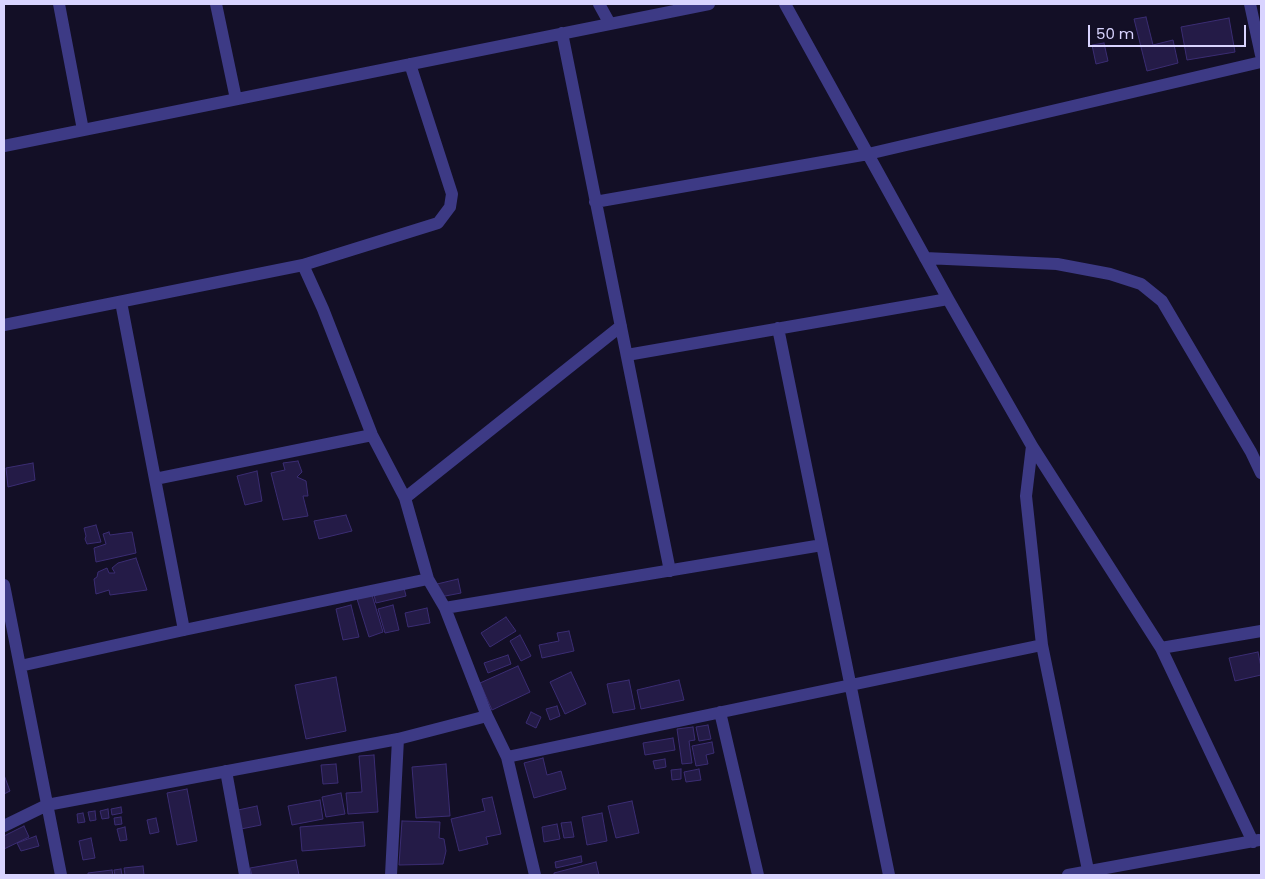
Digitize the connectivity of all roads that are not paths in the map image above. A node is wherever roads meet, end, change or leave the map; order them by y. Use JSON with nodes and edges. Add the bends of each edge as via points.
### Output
{"nodes":[{"id":1,"x":59,"y":4,"type":"edge"},
{"id":2,"x":216,"y":4,"type":"edge"},
{"id":3,"x":598,"y":4,"type":"edge"},
{"id":4,"x":709,"y":4,"type":"edge"},
{"id":5,"x":785,"y":4,"type":"edge"},
{"id":6,"x":1250,"y":4,"type":"edge"},
{"id":7,"x":610,"y":24,"type":"junction"},
{"id":8,"x":562,"y":33,"type":"junction"},
{"id":9,"x":1261,"y":55,"type":"edge"},
{"id":10,"x":1261,"y":62,"type":"edge"},
{"id":11,"x":410,"y":64,"type":"junction"},
{"id":12,"x":236,"y":99,"type":"junction"},
{"id":13,"x":83,"y":130,"type":"junction"},
{"id":14,"x":4,"y":146,"type":"edge"},
{"id":15,"x":868,"y":154,"type":"junction"},
{"id":16,"x":595,"y":202,"type":"junction"},
{"id":17,"x":925,"y":258,"type":"junction"},
{"id":18,"x":303,"y":265,"type":"junction"},
{"id":19,"x":948,"y":299,"type":"junction"},
{"id":20,"x":121,"y":302,"type":"junction"},
{"id":21,"x":4,"y":325,"type":"edge"},
{"id":22,"x":621,"y":326,"type":"junction"},
{"id":23,"x":778,"y":328,"type":"junction"},
{"id":24,"x":626,"y":355,"type":"junction"},
{"id":25,"x":372,"y":435,"type":"junction"},
{"id":26,"x":1032,"y":446,"type":"junction"},
{"id":27,"x":1256,"y":451,"type":"edge"},
{"id":28,"x":1261,"y":472,"type":"edge"},
{"id":29,"x":155,"y":479,"type":"junction"},
{"id":30,"x":405,"y":498,"type":"junction"},
{"id":31,"x":822,"y":545,"type":"junction"},
{"id":32,"x":670,"y":572,"type":"junction"},
{"id":33,"x":428,"y":579,"type":"junction"},
{"id":34,"x":4,"y":585,"type":"edge"},
{"id":35,"x":445,"y":608,"type":"junction"},
{"id":36,"x":184,"y":630,"type":"junction"},
{"id":37,"x":1261,"y":631,"type":"edge"},
{"id":38,"x":1042,"y":645,"type":"junction"},
{"id":39,"x":1160,"y":648,"type":"junction"},
{"id":40,"x":20,"y":666,"type":"junction"},
{"id":41,"x":851,"y":685,"type":"junction"},
{"id":42,"x":720,"y":712,"type":"junction"},
{"id":43,"x":487,"y":716,"type":"junction"},
{"id":44,"x":398,"y":739,"type":"junction"},
{"id":45,"x":507,"y":757,"type":"junction"},
{"id":46,"x":226,"y":771,"type":"junction"},
{"id":47,"x":48,"y":805,"type":"junction"},
{"id":48,"x":4,"y":826,"type":"edge"},
{"id":49,"x":1257,"y":841,"type":"edge"},
{"id":50,"x":1089,"y":873,"type":"edge"},
{"id":51,"x":61,"y":875,"type":"edge"},
{"id":52,"x":245,"y":875,"type":"edge"},
{"id":53,"x":391,"y":875,"type":"edge"},
{"id":54,"x":536,"y":875,"type":"edge"},
{"id":55,"x":758,"y":875,"type":"edge"},
{"id":56,"x":889,"y":875,"type":"edge"},
{"id":57,"x":1068,"y":875,"type":"edge"}],
"edges":[{"from":1,"to":13,"type":"street"},
{"from":2,"to":12,"type":"street"},
{"from":3,"to":7,"type":"street"},
{"from":4,"to":7,"type":"street"},
{"from":5,"to":15,"type":"street"},
{"from":6,"to":9,"type":"street"},
{"from":7,"to":8,"type":"street"},
{"from":8,"to":11,"type":"street"},
{"from":8,"to":16,"type":"street"},
{"from":10,"to":15,"type":"street"},
{"from":11,"to":12,"type":"street"},
{"from":11,"to":18,"type":"street","via":[[452,194],[450,207],[438,223]]},
{"from":12,"to":13,"type":"street"},
{"from":13,"to":14,"type":"street"},
{"from":15,"to":16,"type":"street"},
{"from":15,"to":17,"type":"street"},
{"from":16,"to":22,"type":"street"},
{"from":17,"to":19,"type":"street"},
{"from":17,"to":27,"type":"street","via":[[1057,264],[1110,274],[1141,284],[1162,301]]},
{"from":18,"to":20,"type":"street"},
{"from":18,"to":25,"type":"street"},
{"from":19,"to":23,"type":"street"},
{"from":19,"to":26,"type":"street"},
{"from":20,"to":21,"type":"street"},
{"from":20,"to":29,"type":"street"},
{"from":22,"to":24,"type":"street"},
{"from":22,"to":30,"type":"street"},
{"from":23,"to":24,"type":"street"},
{"from":23,"to":31,"type":"street"},
{"from":24,"to":32,"type":"street"},
{"from":25,"to":29,"type":"street"},
{"from":25,"to":30,"type":"street"},
{"from":26,"to":38,"type":"street","via":[[1026,496]]},
{"from":26,"to":39,"type":"street"},
{"from":27,"to":28,"type":"street"},
{"from":29,"to":36,"type":"street"},
{"from":30,"to":33,"type":"street"},
{"from":31,"to":32,"type":"street"},
{"from":31,"to":41,"type":"street"},
{"from":32,"to":35,"type":"street"},
{"from":33,"to":35,"type":"street"},
{"from":33,"to":36,"type":"street"},
{"from":34,"to":40,"type":"street"},
{"from":35,"to":43,"type":"street"},
{"from":36,"to":40,"type":"street"},
{"from":37,"to":39,"type":"street"},
{"from":38,"to":41,"type":"street"},
{"from":38,"to":50,"type":"street"},
{"from":39,"to":49,"type":"street"},
{"from":40,"to":47,"type":"street"},
{"from":41,"to":42,"type":"street"},
{"from":41,"to":56,"type":"street"},
{"from":42,"to":45,"type":"street"},
{"from":42,"to":55,"type":"street"},
{"from":43,"to":44,"type":"street"},
{"from":43,"to":45,"type":"street"},
{"from":44,"to":46,"type":"street"},
{"from":44,"to":53,"type":"street"},
{"from":45,"to":54,"type":"street"},
{"from":46,"to":47,"type":"street"},
{"from":46,"to":52,"type":"street"},
{"from":47,"to":48,"type":"street"},
{"from":47,"to":51,"type":"street"},
{"from":49,"to":50,"type":"street"},
{"from":50,"to":57,"type":"street"}]}
